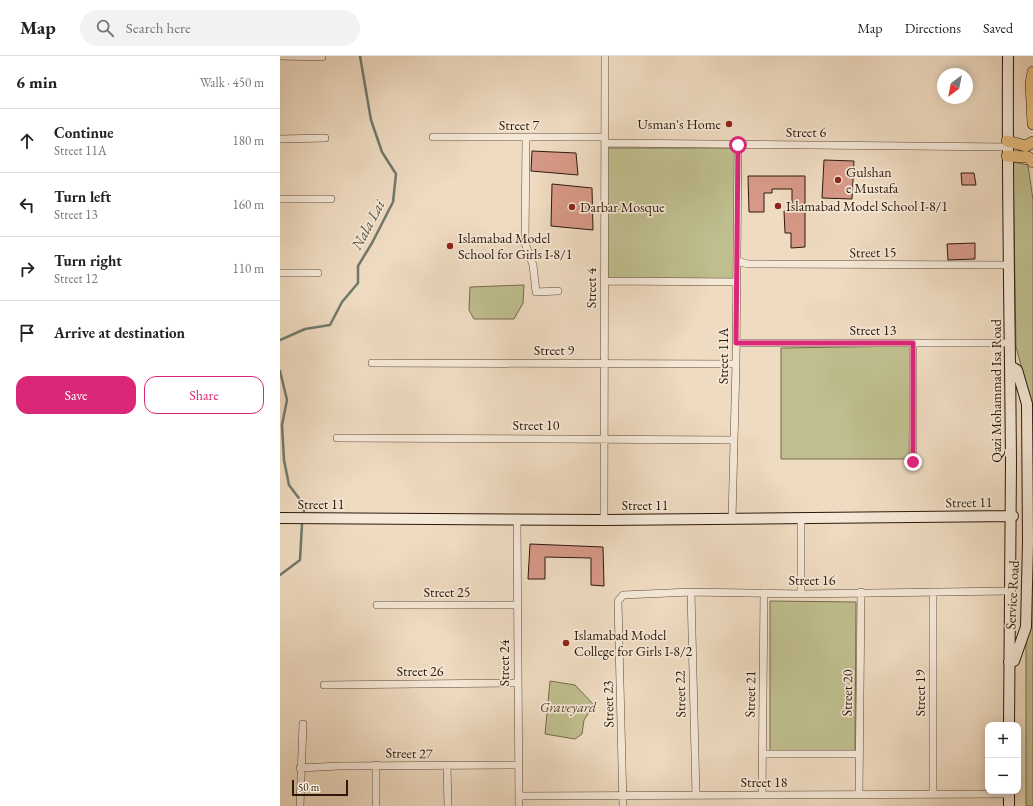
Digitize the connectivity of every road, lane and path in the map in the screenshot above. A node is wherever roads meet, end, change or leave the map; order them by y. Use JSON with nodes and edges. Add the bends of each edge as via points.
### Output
{"nodes":[{"id":1,"x":280,"y":56,"type":"edge"},
{"id":2,"x":605,"y":56,"type":"edge"},
{"id":3,"x":1008,"y":56,"type":"edge"},
{"id":4,"x":322,"y":57,"type":"dead end"},
{"id":5,"x":1033,"y":72,"type":"edge"},
{"id":6,"x":1033,"y":124,"type":"edge"},
{"id":7,"x":433,"y":137,"type":"dead end"},
{"id":8,"x":326,"y":138,"type":"dead end"},
{"id":9,"x":526,"y":138,"type":"junction"},
{"id":10,"x":280,"y":139,"type":"edge"},
{"id":11,"x":605,"y":140,"type":"junction"},
{"id":12,"x":1033,"y":142,"type":"edge"},
{"id":13,"x":738,"y":145,"type":"junction"},
{"id":14,"x":1007,"y":148,"type":"junction"},
{"id":15,"x":1033,"y":162,"type":"edge"},
{"id":16,"x":280,"y":199,"type":"edge"},
{"id":17,"x":331,"y":199,"type":"dead end"},
{"id":18,"x":737,"y":261,"type":"junction"},
{"id":19,"x":1009,"y":266,"type":"junction"},
{"id":20,"x":280,"y":273,"type":"edge"},
{"id":21,"x":318,"y":273,"type":"dead end"},
{"id":22,"x":604,"y":281,"type":"junction"},
{"id":23,"x":737,"y":282,"type":"junction"},
{"id":24,"x":558,"y":290,"type":"dead end"},
{"id":25,"x":1010,"y":342,"type":"junction"},
{"id":26,"x":736,"y":343,"type":"junction"},
{"id":27,"x":913,"y":343,"type":"junction"},
{"id":28,"x":372,"y":363,"type":"dead end"},
{"id":29,"x":605,"y":363,"type":"junction"},
{"id":30,"x":736,"y":364,"type":"junction"},
{"id":31,"x":1010,"y":366,"type":"junction"},
{"id":32,"x":337,"y":438,"type":"dead end"},
{"id":33,"x":603,"y":439,"type":"junction"},
{"id":34,"x":734,"y":440,"type":"junction"},
{"id":35,"x":913,"y":462,"type":"dead end"},
{"id":36,"x":1030,"y":510,"type":"edge"},
{"id":37,"x":1012,"y":516,"type":"junction"},
{"id":38,"x":280,"y":518,"type":"edge"},
{"id":39,"x":732,"y":519,"type":"junction"},
{"id":40,"x":801,"y":519,"type":"junction"},
{"id":41,"x":517,"y":520,"type":"junction"},
{"id":42,"x":604,"y":520,"type":"junction"},
{"id":43,"x":1030,"y":523,"type":"edge"},
{"id":44,"x":690,"y":592,"type":"junction"},
{"id":45,"x":861,"y":592,"type":"junction"},
{"id":46,"x":933,"y":592,"type":"junction"},
{"id":47,"x":1010,"y":592,"type":"junction"},
{"id":48,"x":764,"y":593,"type":"junction"},
{"id":49,"x":801,"y":594,"type":"junction"},
{"id":50,"x":618,"y":601,"type":"joint"},
{"id":51,"x":517,"y":604,"type":"junction"},
{"id":52,"x":377,"y":605,"type":"dead end"},
{"id":53,"x":1009,"y":662,"type":"junction"},
{"id":54,"x":517,"y":683,"type":"junction"},
{"id":55,"x":324,"y":685,"type":"dead end"},
{"id":56,"x":1009,"y":722,"type":"edge"},
{"id":57,"x":303,"y":724,"type":"dead end"},
{"id":58,"x":763,"y":754,"type":"junction"},
{"id":59,"x":859,"y":754,"type":"junction"},
{"id":60,"x":376,"y":765,"type":"junction"},
{"id":61,"x":519,"y":765,"type":"junction"},
{"id":62,"x":447,"y":766,"type":"junction"},
{"id":63,"x":300,"y":768,"type":"junction"},
{"id":64,"x":985,"y":793,"type":"edge"},
{"id":65,"x":859,"y":794,"type":"junction"},
{"id":66,"x":933,"y":794,"type":"junction"},
{"id":67,"x":1009,"y":794,"type":"edge"},
{"id":68,"x":623,"y":795,"type":"junction"},
{"id":69,"x":696,"y":795,"type":"junction"},
{"id":70,"x":762,"y":795,"type":"junction"},
{"id":71,"x":519,"y":796,"type":"junction"},
{"id":72,"x":300,"y":806,"type":"edge"},
{"id":73,"x":376,"y":806,"type":"edge"},
{"id":74,"x":448,"y":806,"type":"edge"},
{"id":75,"x":519,"y":806,"type":"edge"},
{"id":76,"x":623,"y":806,"type":"edge"},
{"id":77,"x":1009,"y":806,"type":"edge"}],
"edges":[{"from":1,"to":4,"type":"street"},
{"from":2,"to":11,"type":"street","name":"Street 4"},
{"from":3,"to":14,"type":"street","name":"Qazi Mohammad Isa Road"},
{"from":5,"to":6,"type":"main road"},
{"from":7,"to":9,"type":"street","name":"Street 7"},
{"from":8,"to":10,"type":"street"},
{"from":9,"to":11,"type":"street","name":"Street 7"},
{"from":9,"to":24,"type":"street","via":[[525,243],[533,265],[536,292]]},
{"from":11,"to":13,"type":"street","name":"Street 6"},
{"from":11,"to":22,"type":"street","name":"Street 4"},
{"from":12,"to":14,"type":"main road","via":[[1026,146]]},
{"from":13,"to":14,"type":"street","name":"Street 6"},
{"from":13,"to":18,"type":"street","name":"Street 11A"},
{"from":14,"to":15,"type":"main road","via":[[1028,157]]},
{"from":14,"to":19,"type":"street","name":"Qazi Mohammad Isa Road"},
{"from":16,"to":17,"type":"street"},
{"from":18,"to":19,"type":"street","name":"Street 15","via":[[748,264],[789,265]]},
{"from":18,"to":23,"type":"street","name":"Street 11A"},
{"from":19,"to":25,"type":"street","name":"Qazi Mohammad Isa Road"},
{"from":20,"to":21,"type":"street"},
{"from":22,"to":23,"type":"street"},
{"from":22,"to":29,"type":"street","name":"Street 4"},
{"from":23,"to":26,"type":"street","name":"Street 11A"},
{"from":25,"to":27,"type":"street","name":"Street 13"},
{"from":25,"to":31,"type":"street","name":"Qazi Mohammad Isa Road"},
{"from":26,"to":27,"type":"street","name":"Street 13"},
{"from":26,"to":30,"type":"street","name":"Street 11A"},
{"from":27,"to":35,"type":"street"},
{"from":28,"to":29,"type":"street","name":"Street 9"},
{"from":29,"to":30,"type":"street","name":"Street 9"},
{"from":29,"to":33,"type":"street","name":"Street 4"},
{"from":30,"to":34,"type":"street","name":"Street 11A"},
{"from":31,"to":36,"type":"street","name":"Service Road","via":[[1017,370],[1027,404]]},
{"from":31,"to":37,"type":"street","name":"Qazi Mohammad Isa Road"},
{"from":32,"to":33,"type":"street","name":"Street 10"},
{"from":33,"to":34,"type":"street","name":"Street 10"},
{"from":33,"to":42,"type":"street","name":"Street 4"},
{"from":34,"to":39,"type":"street","name":"Street 11A"},
{"from":36,"to":37,"type":"street","via":[[1019,510]]},
{"from":36,"to":43,"type":"street","name":"Service Road"},
{"from":37,"to":40,"type":"street","name":"Street 11"},
{"from":37,"to":43,"type":"street","via":[[1018,523]]},
{"from":37,"to":47,"type":"street","name":"Qazi Mohammad Isa Road"},
{"from":38,"to":41,"type":"street","name":"Street 11"},
{"from":39,"to":40,"type":"street","name":"Street 11"},
{"from":39,"to":42,"type":"street","name":"Street 11"},
{"from":40,"to":49,"type":"street"},
{"from":41,"to":42,"type":"street","name":"Street 11"},
{"from":41,"to":51,"type":"street","name":"Street 24"},
{"from":43,"to":53,"type":"street","name":"Service Road","via":[[1026,627],[1014,660]]},
{"from":44,"to":48,"type":"street","name":"Street 16"},
{"from":44,"to":50,"type":"street","name":"Street 16","via":[[623,595]]},
{"from":44,"to":69,"type":"street","name":"Street 22"},
{"from":45,"to":46,"type":"street","name":"Street 16"},
{"from":45,"to":49,"type":"street","name":"Street 16"},
{"from":45,"to":59,"type":"street","name":"Street 20"},
{"from":46,"to":47,"type":"street","name":"Street 16"},
{"from":46,"to":66,"type":"street","name":"Street 19"},
{"from":47,"to":53,"type":"street","name":"Qazi Mohammad Isa Road"},
{"from":48,"to":49,"type":"street","name":"Street 16"},
{"from":48,"to":58,"type":"street","name":"Street 21"},
{"from":50,"to":68,"type":"street","name":"Street 23"},
{"from":51,"to":52,"type":"street","name":"Street 25"},
{"from":51,"to":54,"type":"street","name":"Street 24"},
{"from":53,"to":56,"type":"street","name":"Qazi Mohammad Isa Road"},
{"from":54,"to":55,"type":"street","name":"Street 26"},
{"from":54,"to":61,"type":"street","name":"Street 24"},
{"from":57,"to":63,"type":"street"},
{"from":58,"to":59,"type":"street"},
{"from":58,"to":70,"type":"street","name":"Street 21"},
{"from":59,"to":65,"type":"street","name":"Street 20"},
{"from":60,"to":62,"type":"street","name":"Street 27"},
{"from":60,"to":63,"type":"street","name":"Street 27"},
{"from":60,"to":73,"type":"street"},
{"from":61,"to":62,"type":"street","name":"Street 27"},
{"from":61,"to":71,"type":"street","name":"Street 24"},
{"from":62,"to":74,"type":"street"},
{"from":63,"to":72,"type":"street"},
{"from":64,"to":66,"type":"street","name":"Street 18"},
{"from":65,"to":66,"type":"street","name":"Street 18"},
{"from":65,"to":70,"type":"street","name":"Street 18"},
{"from":67,"to":77,"type":"street"},
{"from":68,"to":69,"type":"street","name":"Street 18"},
{"from":68,"to":71,"type":"street","name":"Street 18"},
{"from":68,"to":76,"type":"street","name":"Street 23"},
{"from":69,"to":70,"type":"street","name":"Street 18"},
{"from":71,"to":75,"type":"street","name":"Street 24"}]}
